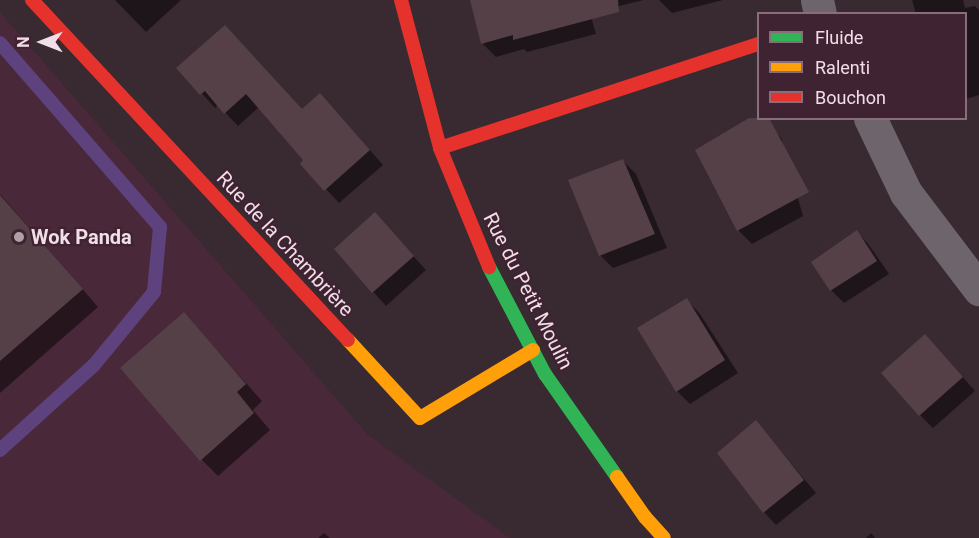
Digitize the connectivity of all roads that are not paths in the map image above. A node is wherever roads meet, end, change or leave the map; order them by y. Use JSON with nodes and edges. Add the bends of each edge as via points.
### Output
{"nodes":[{"id":1,"x":32,"y":0,"type":"edge"},
{"id":2,"x":401,"y":0,"type":"edge"},
{"id":3,"x":757,"y":45,"type":"edge"},
{"id":4,"x":871,"y":120,"type":"edge"},
{"id":5,"x":440,"y":148,"type":"junction"},
{"id":6,"x":979,"y":289,"type":"edge"},
{"id":7,"x":533,"y":350,"type":"junction"},
{"id":8,"x":664,"y":538,"type":"edge"}],
"edges":[{"from":1,"to":7,"type":"street","name":"Rue de la Chambrière","via":[[420,418]]},
{"from":2,"to":5,"type":"street","name":"Rue du Petit Moulin"},
{"from":3,"to":5,"type":"street"},
{"from":4,"to":6,"type":"street","via":[[906,193]]},
{"from":5,"to":7,"type":"street","name":"Rue du Petit Moulin","via":[[487,264]]},
{"from":7,"to":8,"type":"street","name":"Rue du Petit Moulin","via":[[545,374],[645,517]]}]}
